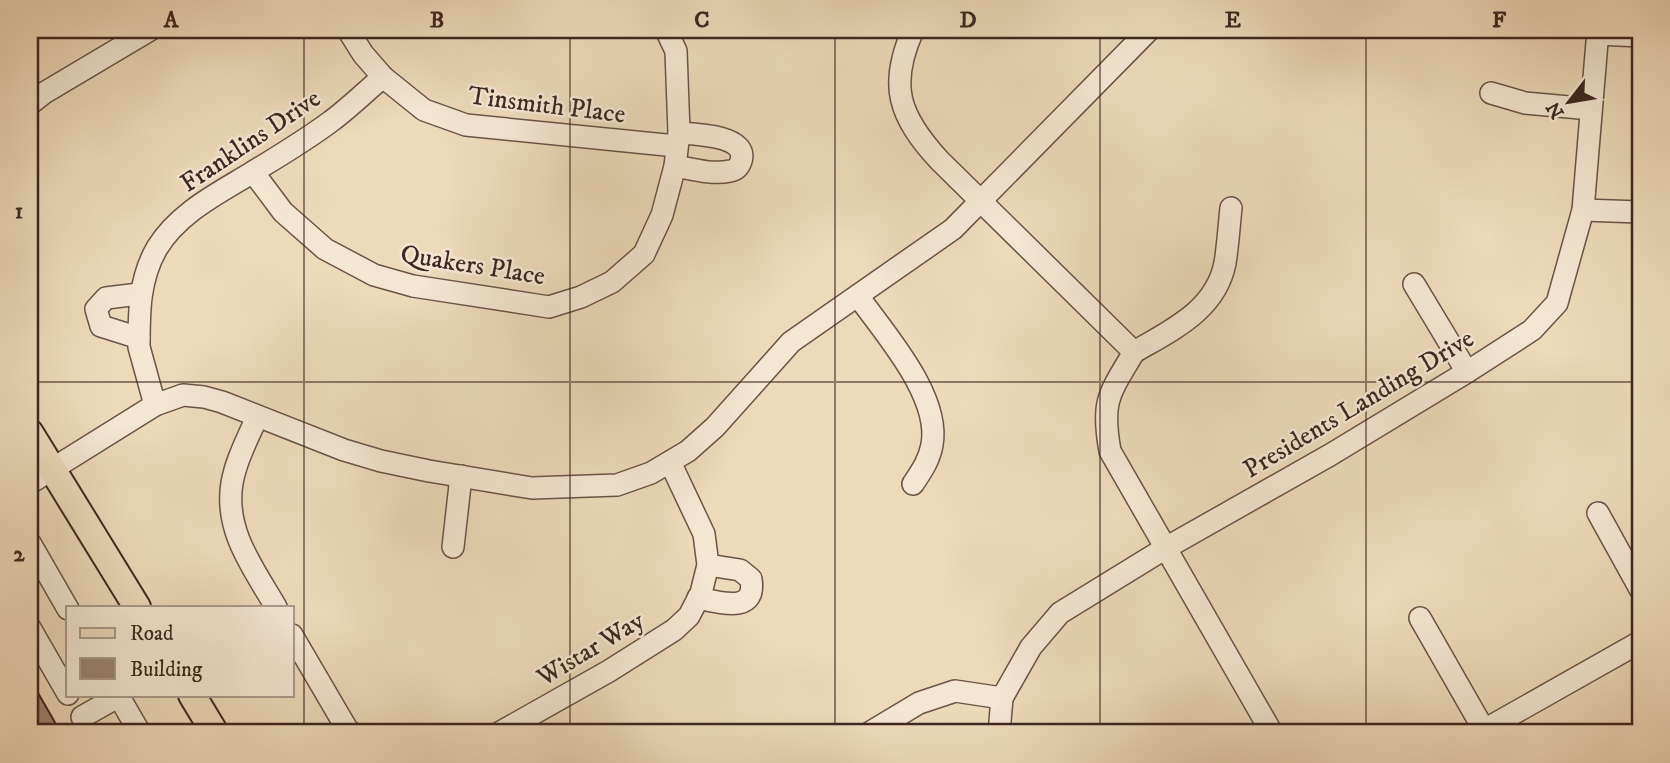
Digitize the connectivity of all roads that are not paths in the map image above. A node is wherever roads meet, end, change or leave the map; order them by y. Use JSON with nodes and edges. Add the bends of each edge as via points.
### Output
{"nodes":[{"id":1,"x":150,"y":30,"type":"edge"},
{"id":2,"x":348,"y":30,"type":"edge"},
{"id":3,"x":666,"y":30,"type":"edge"},
{"id":4,"x":914,"y":30,"type":"edge"},
{"id":5,"x":1149,"y":30,"type":"edge"},
{"id":6,"x":1598,"y":32,"type":"edge"},
{"id":7,"x":1640,"y":36,"type":"edge"},
{"id":8,"x":383,"y":77,"type":"junction"},
{"id":9,"x":1491,"y":93,"type":"dead end"},
{"id":10,"x":30,"y":104,"type":"edge"},
{"id":11,"x":1591,"y":109,"type":"junction"},
{"id":12,"x":676,"y":148,"type":"junction"},
{"id":13,"x":253,"y":172,"type":"junction"},
{"id":14,"x":982,"y":201,"type":"junction"},
{"id":15,"x":1231,"y":208,"type":"dead end"},
{"id":16,"x":1583,"y":211,"type":"junction"},
{"id":17,"x":1640,"y":212,"type":"edge"},
{"id":18,"x":1414,"y":284,"type":"dead end"},
{"id":19,"x":139,"y":294,"type":"junction"},
{"id":20,"x":859,"y":296,"type":"junction"},
{"id":21,"x":139,"y":338,"type":"junction"},
{"id":22,"x":1134,"y":352,"type":"junction"},
{"id":23,"x":1467,"y":372,"type":"junction"},
{"id":24,"x":155,"y":405,"type":"junction"},
{"id":25,"x":257,"y":417,"type":"junction"},
{"id":26,"x":30,"y":433,"type":"edge"},
{"id":27,"x":670,"y":462,"type":"junction"},
{"id":28,"x":40,"y":476,"type":"edge"},
{"id":29,"x":461,"y":476,"type":"junction"},
{"id":30,"x":913,"y":484,"type":"dead end"},
{"id":31,"x":1598,"y":513,"type":"dead end"},
{"id":32,"x":30,"y":543,"type":"edge"},
{"id":33,"x":453,"y":547,"type":"dead end"},
{"id":34,"x":1164,"y":549,"type":"junction"},
{"id":35,"x":708,"y":565,"type":"junction"},
{"id":36,"x":1640,"y":589,"type":"edge"},
{"id":37,"x":698,"y":598,"type":"junction"},
{"id":38,"x":66,"y":606,"type":"edge"},
{"id":39,"x":136,"y":606,"type":"edge"},
{"id":40,"x":275,"y":606,"type":"edge"},
{"id":41,"x":1420,"y":618,"type":"dead end"},
{"id":42,"x":30,"y":628,"type":"edge"},
{"id":43,"x":294,"y":638,"type":"edge"},
{"id":44,"x":1640,"y":642,"type":"edge"},
{"id":45,"x":66,"y":691,"type":"edge"},
{"id":46,"x":69,"y":696,"type":"edge"},
{"id":47,"x":118,"y":696,"type":"edge"},
{"id":48,"x":120,"y":696,"type":"edge"},
{"id":49,"x":193,"y":696,"type":"edge"},
{"id":50,"x":1002,"y":698,"type":"junction"},
{"id":51,"x":86,"y":725,"type":"edge"},
{"id":52,"x":1481,"y":732,"type":"edge"},
{"id":53,"x":139,"y":733,"type":"edge"},
{"id":54,"x":215,"y":733,"type":"edge"},
{"id":55,"x":352,"y":733,"type":"edge"},
{"id":56,"x":499,"y":733,"type":"edge"},
{"id":57,"x":869,"y":733,"type":"edge"},
{"id":58,"x":999,"y":733,"type":"edge"},
{"id":59,"x":1272,"y":733,"type":"edge"}],
"edges":[{"from":1,"to":10,"type":"street"},
{"from":2,"to":8,"type":"street","name":"Tinsmith Place"},
{"from":3,"to":12,"type":"street","name":"Quakers Place","via":[[676,51]]},
{"from":4,"to":14,"type":"street","via":[[905,48],[900,80],[905,114],[924,144]]},
{"from":5,"to":14,"type":"street"},
{"from":6,"to":7,"type":"street"},
{"from":6,"to":11,"type":"street","name":"Presidents Landing Drive"},
{"from":8,"to":12,"type":"street","name":"Tinsmith Place","via":[[424,110],[466,125]]},
{"from":8,"to":13,"type":"street","name":"Franklins Drive","via":[[330,122]]},
{"from":9,"to":11,"type":"street","via":[[1525,103]]},
{"from":11,"to":16,"type":"street","name":"Presidents Landing Drive"},
{"from":12,"to":13,"type":"street","name":"Quakers Place","via":[[662,215],[643,254],[612,282],[549,307],[413,286],[373,275],[325,248],[283,212]]},
{"from":13,"to":19,"type":"street","name":"Franklins Drive","via":[[209,196],[174,228],[158,247]]},
{"from":14,"to":20,"type":"street","via":[[953,229]]},
{"from":14,"to":22,"type":"street"},
{"from":15,"to":22,"type":"street","via":[[1224,265],[1213,294],[1183,324]]},
{"from":16,"to":17,"type":"street"},
{"from":16,"to":23,"type":"street","name":"Presidents Landing Drive","via":[[1557,303],[1532,330]]},
{"from":18,"to":23,"type":"street"},
{"from":19,"to":21,"type":"street","name":"Franklins Drive"},
{"from":19,"to":21,"type":"street","via":[[106,298],[96,309],[101,326]]},
{"from":20,"to":27,"type":"street","via":[[791,342],[715,427]]},
{"from":20,"to":30,"type":"street","via":[[926,400],[933,444]]},
{"from":21,"to":24,"type":"street","name":"Franklins Drive"},
{"from":22,"to":34,"type":"street","via":[[1107,403],[1105,423],[1110,451]]},
{"from":23,"to":34,"type":"street","name":"Presidents Landing Drive"},
{"from":24,"to":25,"type":"street","via":[[183,396],[204,397]]},
{"from":24,"to":28,"type":"street"},
{"from":25,"to":29,"type":"street","via":[[381,461]]},
{"from":25,"to":40,"type":"street","via":[[238,461],[231,506],[241,548]]},
{"from":26,"to":28,"type":"main road"},
{"from":27,"to":29,"type":"street","via":[[617,485],[532,488]]},
{"from":27,"to":35,"type":"street","name":"Wistar Way","via":[[704,534]]},
{"from":28,"to":39,"type":"main road"},
{"from":29,"to":33,"type":"street"},
{"from":31,"to":36,"type":"street"},
{"from":32,"to":38,"type":"street"},
{"from":34,"to":50,"type":"street","name":"Presidents Landing Drive","via":[[1060,613],[1031,647]]},
{"from":34,"to":59,"type":"street"},
{"from":35,"to":37,"type":"street","name":"Wistar Way"},
{"from":35,"to":37,"type":"street","via":[[740,570],[751,579],[753,589],[747,600],[737,605]]},
{"from":37,"to":56,"type":"street","name":"Wistar Way","via":[[689,616],[674,630]]},
{"from":41,"to":52,"type":"street"},
{"from":42,"to":45,"type":"street"},
{"from":43,"to":55,"type":"street"},
{"from":44,"to":52,"type":"street"},
{"from":46,"to":51,"type":"street"},
{"from":47,"to":51,"type":"street"},
{"from":48,"to":53,"type":"street"},
{"from":49,"to":54,"type":"main road"},
{"from":50,"to":57,"type":"street","via":[[955,691],[919,703]]},
{"from":50,"to":58,"type":"street","name":"Presidents Landing Drive"}]}
